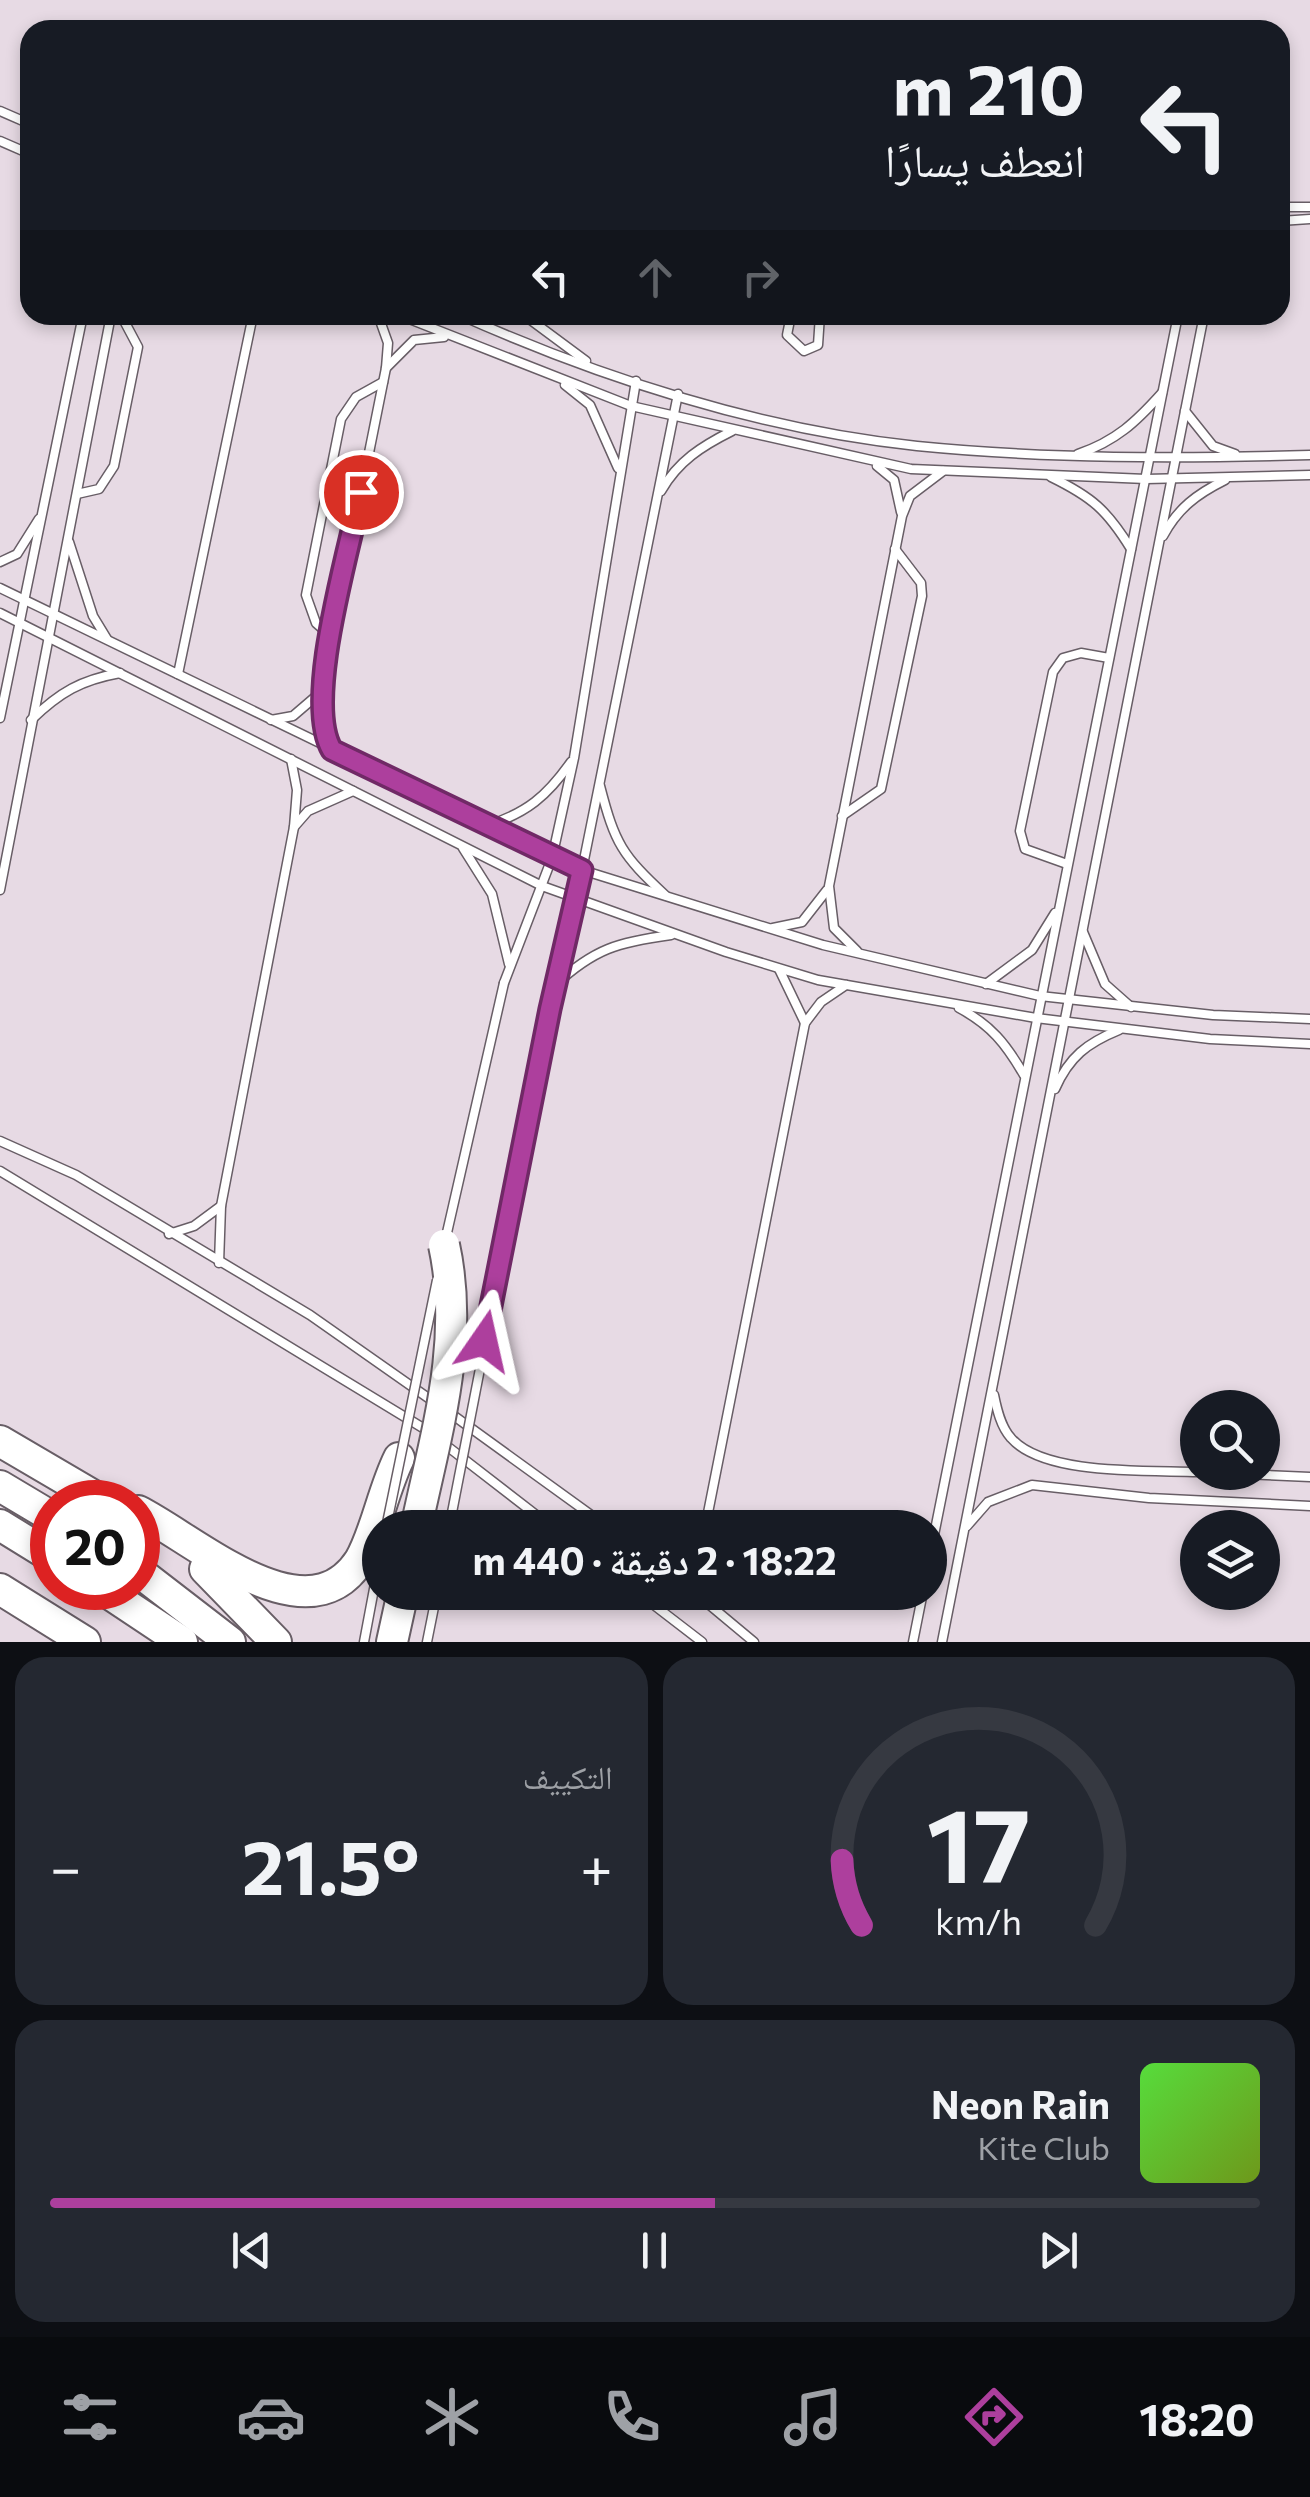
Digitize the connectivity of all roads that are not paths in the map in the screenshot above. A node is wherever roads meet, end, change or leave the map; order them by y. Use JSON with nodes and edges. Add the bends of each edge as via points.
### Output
{"nodes":[{"id":1,"x":81,"y":325,"type":"edge"},
{"id":2,"x":109,"y":325,"type":"edge"},
{"id":3,"x":126,"y":325,"type":"edge"},
{"id":4,"x":250,"y":325,"type":"edge"},
{"id":5,"x":382,"y":325,"type":"edge"},
{"id":6,"x":422,"y":325,"type":"edge"},
{"id":7,"x":483,"y":325,"type":"edge"},
{"id":8,"x":537,"y":325,"type":"edge"},
{"id":9,"x":788,"y":325,"type":"edge"},
{"id":10,"x":819,"y":325,"type":"edge"},
{"id":11,"x":1176,"y":325,"type":"edge"},
{"id":12,"x":1202,"y":325,"type":"edge"},
{"id":13,"x":448,"y":336,"type":"junction"},
{"id":14,"x":589,"y":364,"type":"junction"},
{"id":15,"x":386,"y":368,"type":"junction"},
{"id":16,"x":558,"y":379,"type":"junction"},
{"id":17,"x":636,"y":381,"type":"junction"},
{"id":18,"x":383,"y":382,"type":"junction"},
{"id":19,"x":1165,"y":390,"type":"junction"},
{"id":20,"x":678,"y":394,"type":"junction"},
{"id":21,"x":631,"y":406,"type":"junction"},
{"id":22,"x":1185,"y":410,"type":"junction"},
{"id":23,"x":672,"y":417,"type":"junction"},
{"id":24,"x":732,"y":432,"type":"junction"},
{"id":25,"x":1074,"y":455,"type":"junction"},
{"id":26,"x":1310,"y":455,"type":"edge"},
{"id":27,"x":1244,"y":457,"type":"junction"},
{"id":28,"x":1175,"y":459,"type":"junction"},
{"id":29,"x":1152,"y":460,"type":"junction"},
{"id":30,"x":869,"y":461,"type":"junction"},
{"id":31,"x":943,"y":471,"type":"junction"},
{"id":32,"x":620,"y":474,"type":"junction"},
{"id":33,"x":1047,"y":475,"type":"junction"},
{"id":34,"x":1310,"y":475,"type":"edge"},
{"id":35,"x":1231,"y":477,"type":"junction"},
{"id":36,"x":1172,"y":478,"type":"junction"},
{"id":37,"x":1146,"y":479,"type":"junction"},
{"id":38,"x":76,"y":494,"type":"junction"},
{"id":39,"x":656,"y":499,"type":"junction"},
{"id":40,"x":42,"y":516,"type":"junction"},
{"id":41,"x":902,"y":516,"type":"junction"},
{"id":42,"x":68,"y":539,"type":"junction"},
{"id":43,"x":1159,"y":544,"type":"junction"},
{"id":44,"x":895,"y":549,"type":"junction"},
{"id":45,"x":1132,"y":550,"type":"junction"},
{"id":46,"x":0,"y":562,"type":"edge"},
{"id":47,"x":0,"y":588,"type":"edge"},
{"id":48,"x":25,"y":599,"type":"junction"},
{"id":49,"x":0,"y":613,"type":"edge"},
{"id":50,"x":54,"y":613,"type":"junction"},
{"id":51,"x":18,"y":622,"type":"junction"},
{"id":52,"x":47,"y":636,"type":"junction"},
{"id":53,"x":332,"y":637,"type":"junction"},
{"id":54,"x":107,"y":640,"type":"junction"},
{"id":55,"x":1110,"y":658,"type":"junction"},
{"id":56,"x":120,"y":673,"type":"junction"},
{"id":57,"x":178,"y":674,"type":"junction"},
{"id":58,"x":0,"y":677,"type":"edge"},
{"id":59,"x":5,"y":690,"type":"junction"},
{"id":60,"x":320,"y":692,"type":"junction"},
{"id":61,"x":0,"y":718,"type":"edge"},
{"id":62,"x":32,"y":720,"type":"junction"},
{"id":63,"x":270,"y":720,"type":"junction"},
{"id":64,"x":332,"y":750,"type":"junction"},
{"id":65,"x":574,"y":758,"type":"junction"},
{"id":66,"x":291,"y":759,"type":"junction"},
{"id":67,"x":600,"y":783,"type":"junction"},
{"id":68,"x":354,"y":791,"type":"junction"},
{"id":69,"x":842,"y":816,"type":"junction"},
{"id":70,"x":486,"y":826,"type":"junction"},
{"id":71,"x":294,"y":827,"type":"junction"},
{"id":72,"x":460,"y":845,"type":"junction"},
{"id":73,"x":552,"y":858,"type":"junction"},
{"id":74,"x":1067,"y":864,"type":"junction"},
{"id":75,"x":582,"y":870,"type":"junction"},
{"id":76,"x":542,"y":886,"type":"junction"},
{"id":77,"x":829,"y":886,"type":"junction"},
{"id":78,"x":0,"y":890,"type":"edge"},
{"id":79,"x":574,"y":898,"type":"junction"},
{"id":80,"x":668,"y":898,"type":"junction"},
{"id":81,"x":1058,"y":909,"type":"junction"},
{"id":82,"x":766,"y":929,"type":"junction"},
{"id":83,"x":1082,"y":930,"type":"junction"},
{"id":84,"x":672,"y":934,"type":"junction"},
{"id":85,"x":861,"y":954,"type":"junction"},
{"id":86,"x":509,"y":966,"type":"junction"},
{"id":87,"x":778,"y":968,"type":"junction"},
{"id":88,"x":847,"y":984,"type":"junction"},
{"id":89,"x":985,"y":984,"type":"junction"},
{"id":90,"x":555,"y":985,"type":"junction"},
{"id":91,"x":1040,"y":996,"type":"junction"},
{"id":92,"x":1068,"y":1000,"type":"junction"},
{"id":93,"x":951,"y":1003,"type":"junction"},
{"id":94,"x":1131,"y":1007,"type":"junction"},
{"id":95,"x":1036,"y":1018,"type":"junction"},
{"id":96,"x":1310,"y":1019,"type":"edge"},
{"id":97,"x":1064,"y":1022,"type":"junction"},
{"id":98,"x":805,"y":1023,"type":"junction"},
{"id":99,"x":1121,"y":1028,"type":"junction"},
{"id":100,"x":1310,"y":1044,"type":"edge"},
{"id":101,"x":1024,"y":1076,"type":"junction"},
{"id":102,"x":1048,"y":1102,"type":"junction"},
{"id":103,"x":0,"y":1132,"type":"edge"},
{"id":104,"x":0,"y":1142,"type":"edge"},
{"id":105,"x":11,"y":1147,"type":"junction"},
{"id":106,"x":0,"y":1171,"type":"edge"},
{"id":107,"x":222,"y":1206,"type":"junction"},
{"id":108,"x":169,"y":1234,"type":"junction"},
{"id":109,"x":444,"y":1245,"type":"junction"},
{"id":110,"x":219,"y":1263,"type":"junction"},
{"id":111,"x":993,"y":1388,"type":"junction"},
{"id":112,"x":0,"y":1441,"type":"edge"},
{"id":113,"x":399,"y":1458,"type":"junction"},
{"id":114,"x":1180,"y":1471,"type":"edge"},
{"id":115,"x":1280,"y":1476,"type":"edge"},
{"id":116,"x":1310,"y":1478,"type":"edge"},
{"id":117,"x":66,"y":1480,"type":"edge"},
{"id":118,"x":0,"y":1486,"type":"edge"},
{"id":119,"x":30,"y":1504,"type":"edge"},
{"id":120,"x":1310,"y":1506,"type":"edge"},
{"id":121,"x":389,"y":1510,"type":"edge"},
{"id":122,"x":420,"y":1510,"type":"edge"},
{"id":123,"x":453,"y":1510,"type":"edge"},
{"id":124,"x":530,"y":1510,"type":"edge"},
{"id":125,"x":583,"y":1510,"type":"edge"},
{"id":126,"x":709,"y":1510,"type":"edge"},
{"id":127,"x":939,"y":1510,"type":"edge"},
{"id":128,"x":0,"y":1525,"type":"edge"},
{"id":129,"x":160,"y":1525,"type":"edge"},
{"id":130,"x":964,"y":1529,"type":"junction"},
{"id":131,"x":160,"y":1538,"type":"edge"},
{"id":132,"x":30,"y":1543,"type":"edge"},
{"id":133,"x":160,"y":1588,"type":"edge"},
{"id":134,"x":0,"y":1590,"type":"edge"},
{"id":135,"x":134,"y":1610,"type":"edge"},
{"id":136,"x":370,"y":1610,"type":"edge"},
{"id":137,"x":399,"y":1610,"type":"edge"},
{"id":138,"x":433,"y":1610,"type":"edge"},
{"id":139,"x":660,"y":1610,"type":"edge"},
{"id":140,"x":717,"y":1610,"type":"edge"},
{"id":141,"x":719,"y":1610,"type":"edge"},
{"id":142,"x":919,"y":1610,"type":"edge"},
{"id":143,"x":721,"y":1613,"type":"junction"},
{"id":144,"x":0,"y":1614,"type":"edge"},
{"id":145,"x":64,"y":1642,"type":"edge"},
{"id":146,"x":84,"y":1642,"type":"edge"},
{"id":147,"x":182,"y":1642,"type":"edge"},
{"id":148,"x":230,"y":1642,"type":"edge"},
{"id":149,"x":276,"y":1642,"type":"edge"},
{"id":150,"x":364,"y":1642,"type":"edge"},
{"id":151,"x":392,"y":1642,"type":"edge"},
{"id":152,"x":427,"y":1642,"type":"edge"},
{"id":153,"x":702,"y":1642,"type":"edge"},
{"id":154,"x":754,"y":1642,"type":"edge"},
{"id":155,"x":913,"y":1642,"type":"edge"},
{"id":156,"x":942,"y":1642,"type":"edge"}],
"edges":[{"from":1,"to":40,"type":"lane"},
{"from":2,"to":38,"type":"lane"},
{"from":3,"to":38,"type":"lane","via":[[138,347],[114,466],[98,489]]},
{"from":4,"to":57,"type":"lane"},
{"from":5,"to":15,"type":"lane"},
{"from":6,"to":13,"type":"lane"},
{"from":7,"to":14,"type":"lane"},
{"from":8,"to":14,"type":"lane"},
{"from":9,"to":10,"type":"lane","via":[[787,335],[804,352],[818,345]]},
{"from":11,"to":19,"type":"lane"},
{"from":12,"to":22,"type":"lane"},
{"from":13,"to":15,"type":"lane","via":[[414,340]]},
{"from":13,"to":16,"type":"lane"},
{"from":14,"to":17,"type":"lane"},
{"from":15,"to":18,"type":"lane"},
{"from":16,"to":21,"type":"lane"},
{"from":16,"to":32,"type":"lane","via":[[590,405]]},
{"from":17,"to":20,"type":"lane"},
{"from":17,"to":21,"type":"lane"},
{"from":18,"to":53,"type":"lane"},
{"from":18,"to":53,"type":"lane","via":[[356,396],[341,418],[306,594],[316,623]]},
{"from":19,"to":25,"type":"lane","via":[[1132,427]]},
{"from":19,"to":29,"type":"lane"},
{"from":20,"to":23,"type":"lane"},
{"from":20,"to":25,"type":"lane","via":[[776,421],[914,446]]},
{"from":21,"to":23,"type":"lane"},
{"from":21,"to":32,"type":"lane"},
{"from":22,"to":27,"type":"lane","via":[[1212,446]]},
{"from":22,"to":28,"type":"lane"},
{"from":23,"to":24,"type":"lane"},
{"from":23,"to":39,"type":"lane"},
{"from":24,"to":30,"type":"lane"},
{"from":24,"to":39,"type":"lane","via":[[700,447],[672,472]]},
{"from":25,"to":29,"type":"lane"},
{"from":26,"to":27,"type":"lane"},
{"from":27,"to":28,"type":"lane"},
{"from":28,"to":29,"type":"lane"},
{"from":28,"to":36,"type":"lane"},
{"from":29,"to":37,"type":"lane"},
{"from":30,"to":31,"type":"lane"},
{"from":30,"to":41,"type":"lane","via":[[894,480]]},
{"from":31,"to":33,"type":"lane"},
{"from":31,"to":41,"type":"lane","via":[[910,496]]},
{"from":32,"to":65,"type":"lane"},
{"from":33,"to":37,"type":"lane"},
{"from":33,"to":45,"type":"lane","via":[[1090,496]]},
{"from":34,"to":35,"type":"lane"},
{"from":35,"to":36,"type":"lane"},
{"from":35,"to":43,"type":"lane","via":[[1199,492],[1174,515]]},
{"from":36,"to":37,"type":"lane"},
{"from":36,"to":43,"type":"lane"},
{"from":37,"to":45,"type":"lane"},
{"from":38,"to":42,"type":"lane"},
{"from":39,"to":67,"type":"lane"},
{"from":40,"to":46,"type":"lane","via":[[17,554]]},
{"from":40,"to":48,"type":"lane"},
{"from":41,"to":44,"type":"lane"},
{"from":42,"to":50,"type":"lane"},
{"from":42,"to":54,"type":"lane"},
{"from":43,"to":83,"type":"lane"},
{"from":44,"to":69,"type":"lane"},
{"from":44,"to":69,"type":"lane","via":[[922,583],[922,596],[881,789]]},
{"from":45,"to":55,"type":"lane"},
{"from":47,"to":48,"type":"lane"},
{"from":48,"to":50,"type":"lane"},
{"from":48,"to":51,"type":"lane"},
{"from":49,"to":51,"type":"lane"},
{"from":50,"to":52,"type":"lane"},
{"from":50,"to":54,"type":"lane"},
{"from":51,"to":52,"type":"lane"},
{"from":51,"to":59,"type":"lane"},
{"from":52,"to":56,"type":"lane"},
{"from":52,"to":62,"type":"lane"},
{"from":53,"to":60,"type":"lane"},
{"from":54,"to":57,"type":"lane"},
{"from":55,"to":74,"type":"lane"},
{"from":55,"to":74,"type":"lane","via":[[1080,653],[1063,658],[1053,672],[1020,831],[1025,850]]},
{"from":56,"to":62,"type":"lane","via":[[60,692]]},
{"from":56,"to":66,"type":"lane"},
{"from":57,"to":63,"type":"lane"},
{"from":58,"to":59,"type":"lane"},
{"from":59,"to":61,"type":"lane"},
{"from":60,"to":63,"type":"lane","via":[[293,716]]},
{"from":60,"to":64,"type":"lane","via":[[323,736]]},
{"from":62,"to":78,"type":"lane"},
{"from":63,"to":64,"type":"lane"},
{"from":64,"to":70,"type":"lane"},
{"from":65,"to":70,"type":"lane","via":[[550,792],[523,814]]},
{"from":65,"to":73,"type":"lane"},
{"from":66,"to":68,"type":"lane"},
{"from":66,"to":71,"type":"lane"},
{"from":67,"to":75,"type":"lane"},
{"from":67,"to":80,"type":"lane","via":[[612,834]]},
{"from":68,"to":71,"type":"lane","via":[[308,810]]},
{"from":68,"to":72,"type":"lane"},
{"from":69,"to":77,"type":"lane"},
{"from":70,"to":73,"type":"lane"},
{"from":71,"to":107,"type":"lane"},
{"from":72,"to":76,"type":"lane"},
{"from":72,"to":86,"type":"lane","via":[[492,894]]},
{"from":73,"to":75,"type":"lane"},
{"from":73,"to":76,"type":"lane"},
{"from":74,"to":81,"type":"lane"},
{"from":75,"to":79,"type":"lane"},
{"from":75,"to":80,"type":"lane"},
{"from":76,"to":79,"type":"lane"},
{"from":76,"to":86,"type":"lane"},
{"from":77,"to":82,"type":"lane","via":[[802,922]]},
{"from":77,"to":85,"type":"lane","via":[[834,928]]},
{"from":79,"to":84,"type":"lane"},
{"from":79,"to":90,"type":"lane"},
{"from":80,"to":82,"type":"lane"},
{"from":81,"to":89,"type":"lane","via":[[1032,950]]},
{"from":81,"to":91,"type":"lane"},
{"from":82,"to":85,"type":"lane"},
{"from":83,"to":92,"type":"lane"},
{"from":83,"to":94,"type":"lane","via":[[1106,984]]},
{"from":84,"to":87,"type":"lane"},
{"from":84,"to":90,"type":"lane","via":[[584,958]]},
{"from":85,"to":89,"type":"lane"},
{"from":86,"to":109,"type":"lane","bridge":true},
{"from":87,"to":88,"type":"lane"},
{"from":87,"to":98,"type":"lane"},
{"from":88,"to":93,"type":"lane"},
{"from":88,"to":98,"type":"lane"},
{"from":89,"to":91,"type":"lane"},
{"from":90,"to":123,"type":"lane","bridge":true},
{"from":91,"to":92,"type":"lane"},
{"from":91,"to":95,"type":"lane"},
{"from":92,"to":94,"type":"lane"},
{"from":92,"to":97,"type":"lane"},
{"from":93,"to":95,"type":"lane"},
{"from":93,"to":101,"type":"lane","via":[[986,1022]]},
{"from":94,"to":96,"type":"lane"},
{"from":95,"to":97,"type":"lane"},
{"from":95,"to":101,"type":"lane"},
{"from":97,"to":99,"type":"lane"},
{"from":97,"to":102,"type":"lane"},
{"from":98,"to":126,"type":"lane"},
{"from":99,"to":100,"type":"lane"},
{"from":99,"to":102,"type":"lane","via":[[1088,1043],[1065,1067]]},
{"from":101,"to":127,"type":"lane"},
{"from":102,"to":111,"type":"lane"},
{"from":103,"to":105,"type":"lane"},
{"from":104,"to":105,"type":"lane"},
{"from":105,"to":108,"type":"lane","via":[[76,1175]]},
{"from":106,"to":124,"type":"lane","via":[[420,1426]]},
{"from":107,"to":108,"type":"lane"},
{"from":107,"to":110,"type":"lane"},
{"from":108,"to":110,"type":"lane"},
{"from":109,"to":113,"type":"lane","bridge":true},
{"from":109,"to":122,"type":"highway","bridge":true,"via":[[453,1345]]},
{"from":110,"to":125,"type":"lane","via":[[310,1315]]},
{"from":111,"to":114,"type":"lane","via":[[1010,1438],[1034,1456]]},
{"from":111,"to":130,"type":"lane"},
{"from":112,"to":117,"type":"highway"},
{"from":113,"to":121,"type":"lane","bridge":true},
{"from":113,"to":129,"type":"highway","bridge":true,"via":[[358,1563],[338,1584],[312,1595],[269,1590]]},
{"from":115,"to":116,"type":"lane"},
{"from":118,"to":119,"type":"highway"},
{"from":120,"to":130,"type":"lane","via":[[1032,1485],[988,1502]]},
{"from":128,"to":132,"type":"highway"},
{"from":130,"to":156,"type":"lane"},
{"from":131,"to":149,"type":"highway","via":[[219,1580]]},
{"from":133,"to":148,"type":"highway"},
{"from":134,"to":146,"type":"highway"},
{"from":135,"to":147,"type":"highway"},
{"from":136,"to":150,"type":"lane"},
{"from":137,"to":151,"type":"highway"},
{"from":138,"to":152,"type":"lane"},
{"from":139,"to":153,"type":"lane"},
{"from":140,"to":143,"type":"lane"},
{"from":141,"to":143,"type":"lane"},
{"from":142,"to":155,"type":"lane"},
{"from":143,"to":154,"type":"lane"},
{"from":144,"to":145,"type":"highway"}]}
